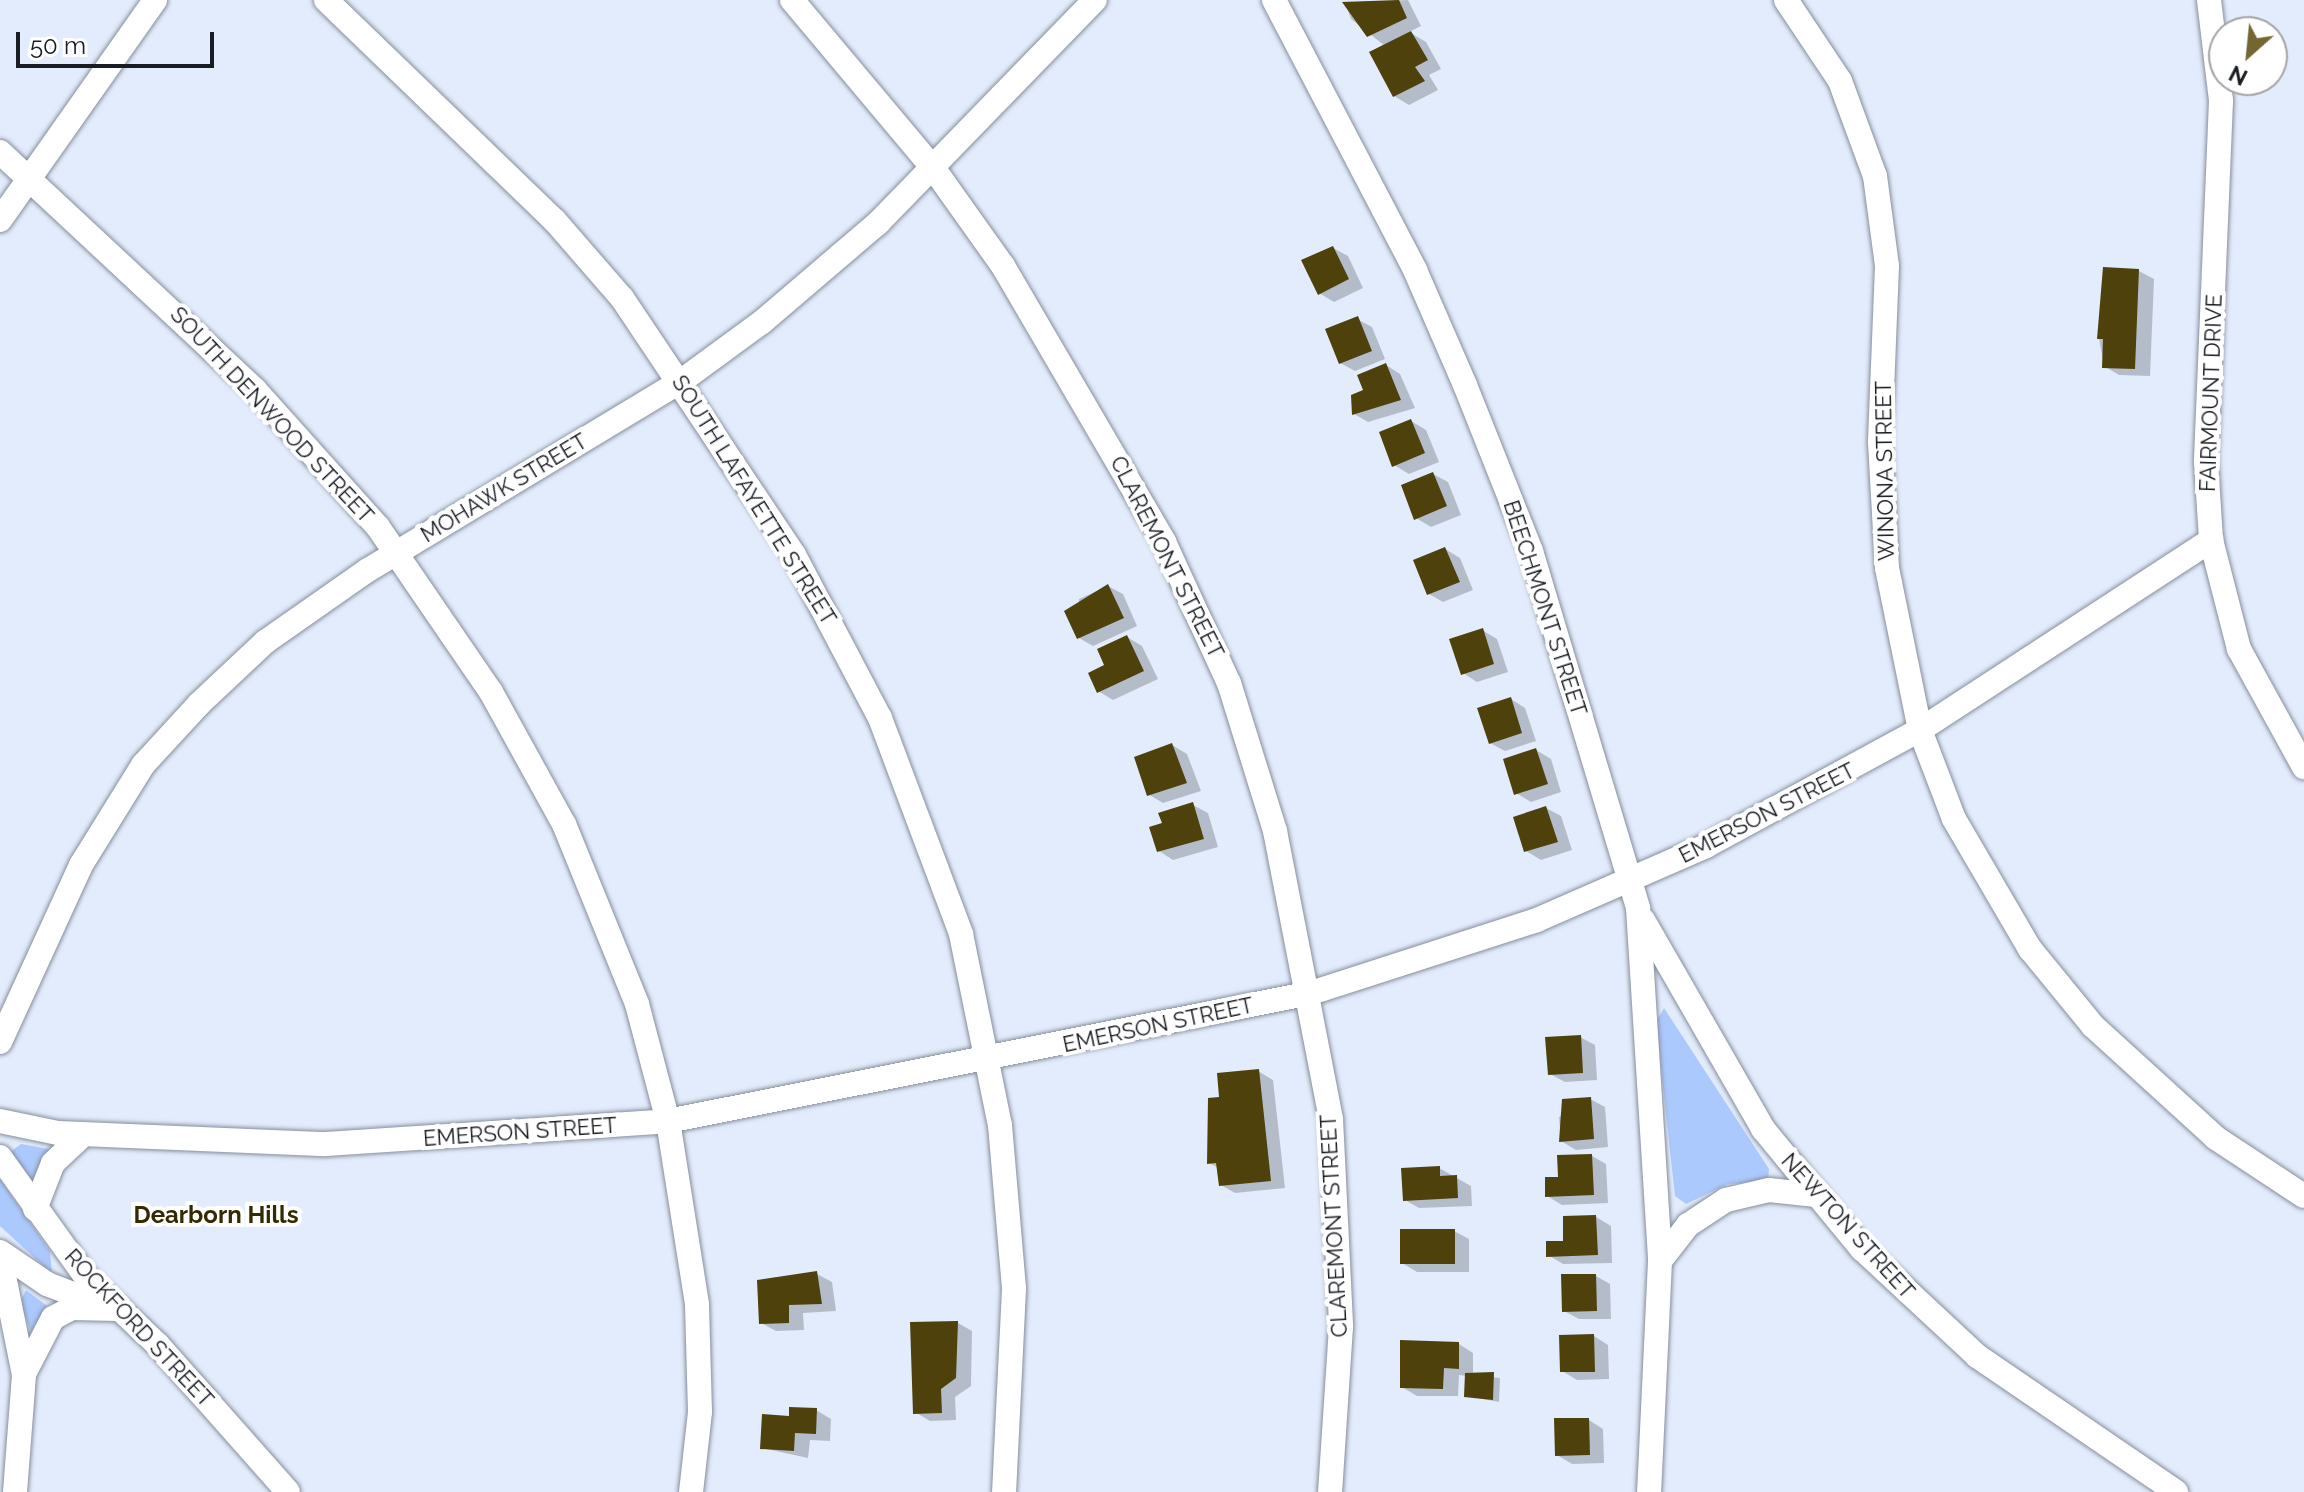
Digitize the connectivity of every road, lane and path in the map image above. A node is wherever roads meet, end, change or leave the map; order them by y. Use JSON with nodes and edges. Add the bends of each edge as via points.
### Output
{"nodes":[{"id":1,"x":155,"y":0,"type":"edge"},
{"id":2,"x":326,"y":0,"type":"edge"},
{"id":3,"x":792,"y":0,"type":"edge"},
{"id":4,"x":1095,"y":0,"type":"edge"},
{"id":5,"x":1274,"y":0,"type":"edge"},
{"id":6,"x":1786,"y":0,"type":"edge"},
{"id":7,"x":2209,"y":0,"type":"edge"},
{"id":8,"x":0,"y":152,"type":"edge"},
{"id":9,"x":934,"y":169,"type":"junction"},
{"id":10,"x":27,"y":176,"type":"junction"},
{"id":11,"x":0,"y":220,"type":"edge"},
{"id":12,"x":680,"y":382,"type":"junction"},
{"id":13,"x":2211,"y":540,"type":"junction"},
{"id":14,"x":396,"y":553,"type":"junction"},
{"id":15,"x":1920,"y":730,"type":"junction"},
{"id":16,"x":2304,"y":767,"type":"edge"},
{"id":17,"x":1631,"y":881,"type":"junction"},
{"id":18,"x":1640,"y":915,"type":"junction"},
{"id":19,"x":1311,"y":993,"type":"junction"},
{"id":20,"x":0,"y":1042,"type":"edge"},
{"id":21,"x":989,"y":1062,"type":"junction"},
{"id":22,"x":0,"y":1121,"type":"edge"},
{"id":23,"x":668,"y":1121,"type":"junction"},
{"id":24,"x":84,"y":1134,"type":"junction"},
{"id":25,"x":0,"y":1157,"type":"edge"},
{"id":26,"x":1814,"y":1195,"type":"junction"},
{"id":27,"x":2304,"y":1196,"type":"edge"},
{"id":28,"x":35,"y":1209,"type":"junction"},
{"id":29,"x":0,"y":1254,"type":"edge"},
{"id":30,"x":1660,"y":1261,"type":"junction"},
{"id":31,"x":118,"y":1309,"type":"junction"},
{"id":32,"x":24,"y":1375,"type":"junction"},
{"id":33,"x":15,"y":1492,"type":"edge"},
{"id":34,"x":288,"y":1492,"type":"edge"},
{"id":35,"x":691,"y":1492,"type":"edge"},
{"id":36,"x":1004,"y":1492,"type":"edge"},
{"id":37,"x":1330,"y":1492,"type":"edge"},
{"id":38,"x":1649,"y":1492,"type":"edge"},
{"id":39,"x":2176,"y":1492,"type":"edge"}],
"edges":[{"from":1,"to":10,"type":"street"},
{"from":2,"to":12,"type":"street","name":"SOUTH LAFAYETTE STREET","via":[[555,221]]},
{"from":3,"to":9,"type":"street","name":"CLAREMONT STREET"},
{"from":4,"to":9,"type":"street","name":"MOHAWK STREET"},
{"from":5,"to":17,"type":"street","name":"BEECHMONT STREET","via":[[1445,336],[1531,551]]},
{"from":6,"to":15,"type":"street","name":"WINONA STREET","via":[[1840,81],[1875,176],[1887,266],[1883,528]]},
{"from":7,"to":13,"type":"street","name":"FAIRMOUNT DRIVE","via":[[2221,101],[2206,462]]},
{"from":8,"to":10,"type":"street","name":"SOUTH DENWOOD STREET"},
{"from":9,"to":12,"type":"street","name":"MOHAWK STREET","via":[[813,280]]},
{"from":9,"to":19,"type":"street","name":"CLAREMONT STREET","via":[[1062,360],[1199,611],[1260,775]]},
{"from":10,"to":11,"type":"street"},
{"from":10,"to":14,"type":"street","name":"SOUTH DENWOOD STREET","via":[[255,390]]},
{"from":12,"to":14,"type":"street","name":"MOHAWK STREET"},
{"from":12,"to":21,"type":"street","name":"SOUTH LAFAYETTE STREET","via":[[794,555],[880,718],[956,919]]},
{"from":13,"to":15,"type":"street","name":"EMERSON STREET"},
{"from":13,"to":16,"type":"street","name":"FAIRMOUNT DRIVE","via":[[2239,649]]},
{"from":14,"to":20,"type":"street","name":"MOHAWK STREET","via":[[265,642],[143,765],[81,865]]},
{"from":14,"to":23,"type":"street","name":"SOUTH DENWOOD STREET","via":[[491,692],[564,824],[637,1004]]},
{"from":15,"to":17,"type":"street","name":"EMERSON STREET"},
{"from":15,"to":27,"type":"street","name":"WINONA STREET","via":[[1976,862],[2061,989],[2175,1105]]},
{"from":17,"to":18,"type":"street","name":"BEECHMONT STREET"},
{"from":17,"to":19,"type":"street","name":"EMERSON STREET","via":[[1537,920]]},
{"from":18,"to":26,"type":"street","name":"NEWTON STREET","via":[[1763,1129]]},
{"from":18,"to":30,"type":"street","name":"BEECHMONT STREET"},
{"from":19,"to":21,"type":"street","name":"EMERSON STREET"},
{"from":19,"to":37,"type":"street","name":"CLAREMONT STREET","via":[[1331,1119],[1340,1253]]},
{"from":21,"to":23,"type":"street","name":"EMERSON STREET"},
{"from":21,"to":36,"type":"street","name":"SOUTH LAFAYETTE STREET","via":[[1014,1289]]},
{"from":22,"to":24,"type":"street","name":"EMERSON STREET"},
{"from":23,"to":24,"type":"street","name":"EMERSON STREET","via":[[326,1144]]},
{"from":23,"to":35,"type":"street","name":"SOUTH DENWOOD STREET","via":[[697,1305],[700,1412]]},
{"from":24,"to":28,"type":"street","via":[[53,1163]]},
{"from":25,"to":28,"type":"street","name":"ROCKFORD STREET"},
{"from":26,"to":30,"type":"street","via":[[1769,1190],[1726,1200],[1688,1225]]},
{"from":26,"to":39,"type":"street","name":"NEWTON STREET","via":[[1977,1356]]},
{"from":28,"to":31,"type":"street","name":"ROCKFORD STREET"},
{"from":29,"to":31,"type":"street","via":[[47,1284]]},
{"from":29,"to":32,"type":"street"},
{"from":30,"to":38,"type":"street","name":"BEECHMONT STREET"},
{"from":31,"to":32,"type":"street","via":[[72,1308],[53,1318]]},
{"from":31,"to":34,"type":"street","name":"ROCKFORD STREET"},
{"from":32,"to":33,"type":"street"}]}
